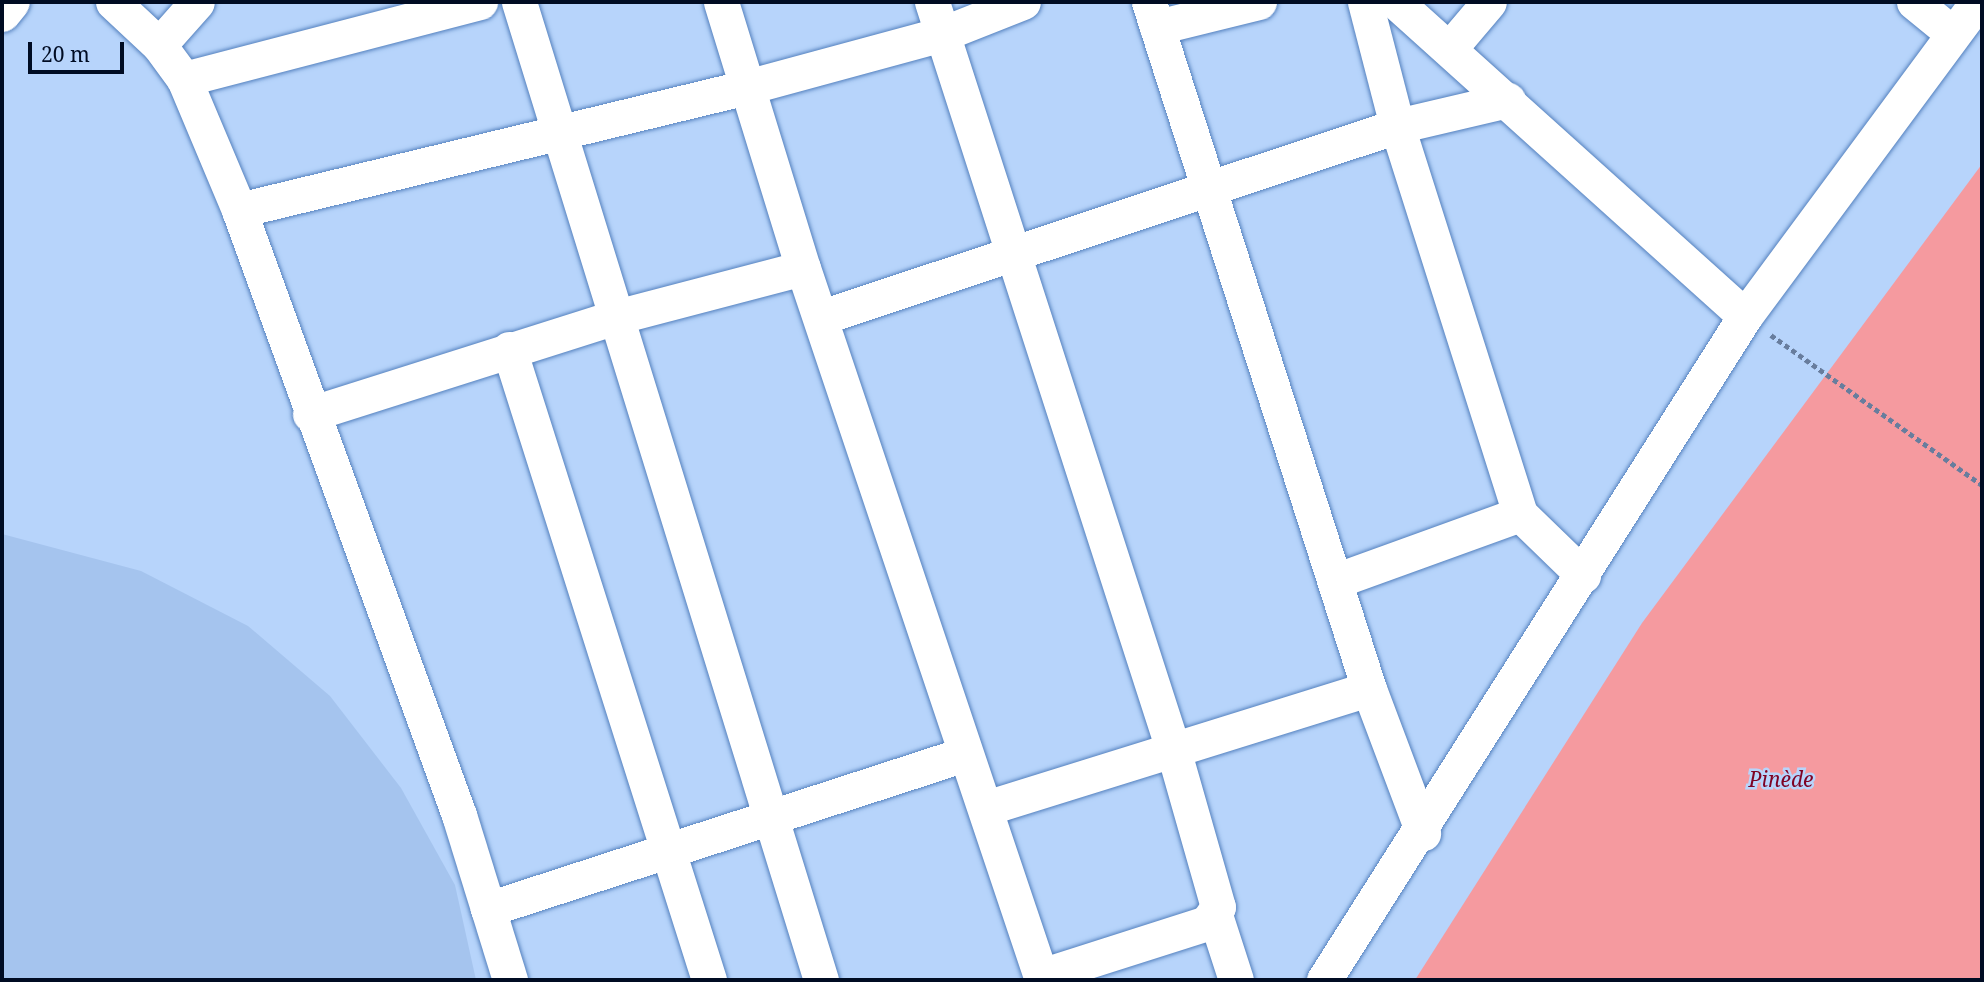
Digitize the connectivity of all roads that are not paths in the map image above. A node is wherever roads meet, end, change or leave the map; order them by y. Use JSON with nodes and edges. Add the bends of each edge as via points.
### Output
{"nodes":[{"id":1,"x":11,"y":2,"type":"edge"},
{"id":2,"x":113,"y":2,"type":"edge"},
{"id":3,"x":197,"y":2,"type":"edge"},
{"id":4,"x":480,"y":2,"type":"edge"},
{"id":5,"x":519,"y":2,"type":"edge"},
{"id":6,"x":721,"y":2,"type":"edge"},
{"id":7,"x":1023,"y":2,"type":"edge"},
{"id":8,"x":1259,"y":2,"type":"edge"},
{"id":9,"x":1365,"y":2,"type":"edge"},
{"id":10,"x":1396,"y":2,"type":"edge"},
{"id":11,"x":1489,"y":2,"type":"edge"},
{"id":12,"x":1914,"y":2,"type":"edge"},
{"id":13,"x":1977,"y":2,"type":"edge"},
{"id":14,"x":2,"y":13,"type":"edge"},
{"id":15,"x":1153,"y":14,"type":"edge"},
{"id":16,"x":937,"y":18,"type":"edge"},
{"id":17,"x":1952,"y":33,"type":"junction"},
{"id":18,"x":159,"y":45,"type":"junction"},
{"id":19,"x":1450,"y":48,"type":"junction"},
{"id":20,"x":184,"y":79,"type":"junction"},
{"id":21,"x":747,"y":87,"type":"junction"},
{"id":22,"x":1508,"y":100,"type":"junction"},
{"id":23,"x":1397,"y":126,"type":"junction"},
{"id":24,"x":558,"y":135,"type":"junction"},
{"id":25,"x":1205,"y":188,"type":"junction"},
{"id":26,"x":239,"y":210,"type":"junction"},
{"id":27,"x":1013,"y":251,"type":"junction"},
{"id":28,"x":803,"y":268,"type":"junction"},
{"id":29,"x":1745,"y":316,"type":"junction"},
{"id":30,"x":616,"y":317,"type":"junction"},
{"id":31,"x":822,"y":317,"type":"junction"},
{"id":32,"x":509,"y":349,"type":"junction"},
{"id":33,"x":310,"y":414,"type":"junction"},
{"id":34,"x":1520,"y":514,"type":"junction"},
{"id":35,"x":1583,"y":575,"type":"junction"},
{"id":36,"x":1335,"y":581,"type":"junction"},
{"id":37,"x":1369,"y":689,"type":"junction"},
{"id":38,"x":1173,"y":749,"type":"junction"},
{"id":39,"x":965,"y":754,"type":"junction"},
{"id":40,"x":986,"y":808,"type":"junction"},
{"id":41,"x":767,"y":815,"type":"junction"},
{"id":42,"x":1423,"y":833,"type":"junction"},
{"id":43,"x":668,"y":851,"type":"junction"},
{"id":44,"x":488,"y":909,"type":"junction"},
{"id":45,"x":1216,"y":915,"type":"junction"},
{"id":46,"x":1042,"y":978,"type":"edge"},
{"id":47,"x":510,"y":980,"type":"edge"},
{"id":48,"x":709,"y":980,"type":"edge"},
{"id":49,"x":821,"y":980,"type":"edge"},
{"id":50,"x":1237,"y":980,"type":"edge"},
{"id":51,"x":1324,"y":980,"type":"edge"}],
"edges":[{"from":1,"to":14,"type":"main road"},
{"from":2,"to":18,"type":"street"},
{"from":3,"to":18,"type":"street"},
{"from":4,"to":20,"type":"street"},
{"from":5,"to":24,"type":"street"},
{"from":6,"to":21,"type":"street"},
{"from":7,"to":16,"type":"street"},
{"from":8,"to":15,"type":"street"},
{"from":9,"to":23,"type":"street"},
{"from":10,"to":19,"type":"street"},
{"from":11,"to":19,"type":"street"},
{"from":12,"to":17,"type":"street"},
{"from":13,"to":17,"type":"street"},
{"from":15,"to":25,"type":"street"},
{"from":16,"to":21,"type":"street"},
{"from":16,"to":27,"type":"street"},
{"from":17,"to":29,"type":"street"},
{"from":18,"to":20,"type":"street"},
{"from":19,"to":22,"type":"street"},
{"from":20,"to":26,"type":"street"},
{"from":21,"to":24,"type":"street"},
{"from":21,"to":28,"type":"street"},
{"from":22,"to":23,"type":"street"},
{"from":22,"to":29,"type":"street"},
{"from":23,"to":25,"type":"street"},
{"from":23,"to":34,"type":"street"},
{"from":24,"to":26,"type":"street"},
{"from":24,"to":30,"type":"street"},
{"from":25,"to":27,"type":"street"},
{"from":25,"to":36,"type":"street"},
{"from":26,"to":33,"type":"street"},
{"from":27,"to":31,"type":"street"},
{"from":27,"to":38,"type":"street"},
{"from":28,"to":30,"type":"street"},
{"from":28,"to":31,"type":"street"},
{"from":29,"to":35,"type":"street"},
{"from":30,"to":32,"type":"street"},
{"from":30,"to":41,"type":"street"},
{"from":31,"to":39,"type":"street"},
{"from":32,"to":33,"type":"street"},
{"from":32,"to":43,"type":"street"},
{"from":33,"to":44,"type":"street"},
{"from":34,"to":35,"type":"street"},
{"from":34,"to":36,"type":"street"},
{"from":35,"to":42,"type":"street"},
{"from":36,"to":37,"type":"street"},
{"from":37,"to":38,"type":"street"},
{"from":37,"to":42,"type":"street"},
{"from":38,"to":40,"type":"street"},
{"from":38,"to":45,"type":"street"},
{"from":39,"to":40,"type":"street"},
{"from":39,"to":41,"type":"street"},
{"from":40,"to":46,"type":"street"},
{"from":41,"to":43,"type":"street"},
{"from":41,"to":49,"type":"street"},
{"from":42,"to":51,"type":"street"},
{"from":43,"to":44,"type":"street"},
{"from":43,"to":48,"type":"street"},
{"from":44,"to":47,"type":"street"},
{"from":45,"to":46,"type":"street"},
{"from":45,"to":50,"type":"street"}]}
